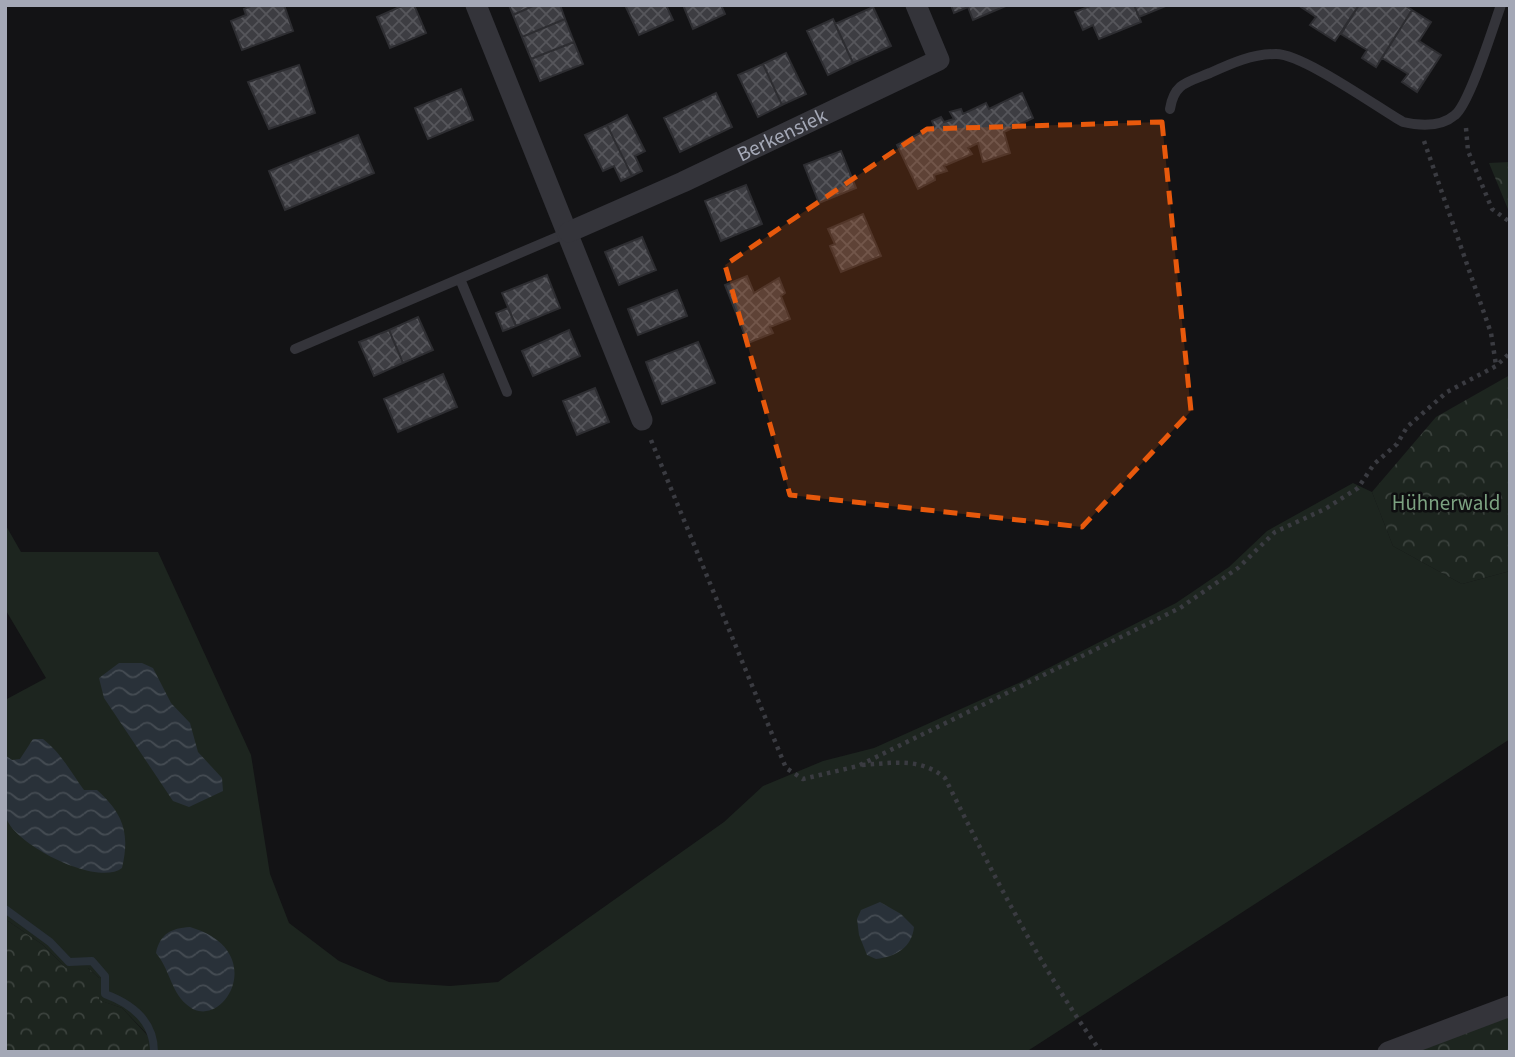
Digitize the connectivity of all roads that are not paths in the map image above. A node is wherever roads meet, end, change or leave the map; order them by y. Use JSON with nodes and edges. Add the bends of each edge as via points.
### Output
{"nodes":[{"id":1,"x":476,"y":5,"type":"edge"},
{"id":2,"x":916,"y":5,"type":"edge"},
{"id":3,"x":1501,"y":5,"type":"edge"},
{"id":4,"x":1170,"y":109,"type":"dead end"},
{"id":5,"x":569,"y":232,"type":"junction"},
{"id":6,"x":460,"y":279,"type":"junction"},
{"id":7,"x":295,"y":349,"type":"dead end"},
{"id":8,"x":507,"y":392,"type":"dead end"},
{"id":9,"x":642,"y":420,"type":"road end"},
{"id":10,"x":1510,"y":1006,"type":"edge"},
{"id":11,"x":1388,"y":1052,"type":"edge"}],
"edges":[{"from":1,"to":5,"type":"street"},
{"from":2,"to":5,"type":"street","name":"Berkensiek","via":[[939,60]]},
{"from":3,"to":4,"type":"lane","via":[[1463,106],[1450,119],[1418,126],[1403,122],[1280,54],[1249,57],[1184,83],[1173,94]]},
{"from":5,"to":6,"type":"lane"},
{"from":5,"to":9,"type":"street"},
{"from":6,"to":7,"type":"lane"},
{"from":6,"to":8,"type":"lane"},
{"from":10,"to":11,"type":"street"}]}
